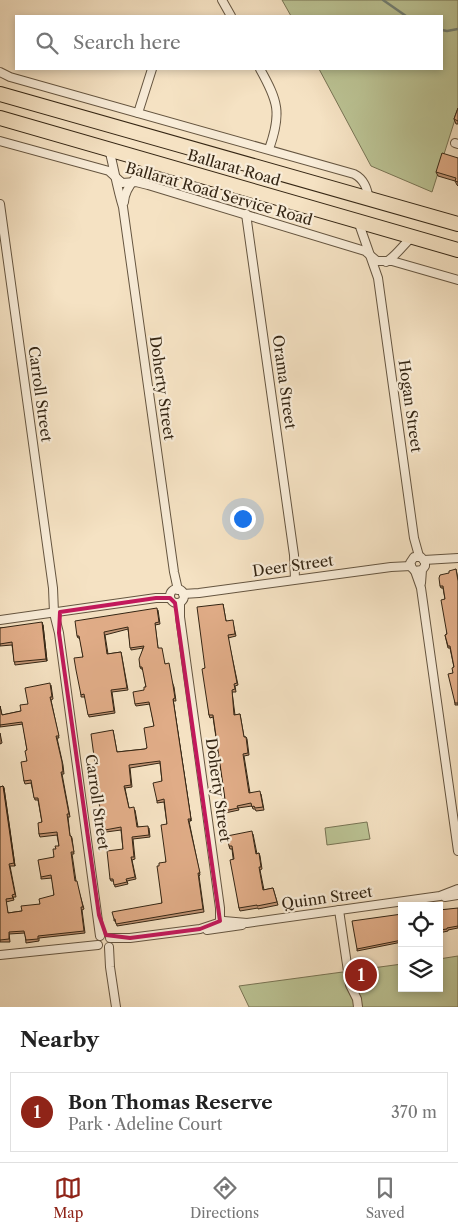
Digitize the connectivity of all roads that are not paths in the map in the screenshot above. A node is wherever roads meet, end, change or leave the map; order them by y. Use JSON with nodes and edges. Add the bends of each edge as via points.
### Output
{"nodes":[{"id":1,"x":222,"y":0,"type":"edge"},
{"id":2,"x":230,"y":15,"type":"edge"},
{"id":3,"x":152,"y":70,"type":"edge"},
{"id":4,"x":261,"y":70,"type":"edge"},
{"id":5,"x":0,"y":72,"type":"edge"},
{"id":6,"x":0,"y":94,"type":"edge"},
{"id":7,"x":138,"y":113,"type":"junction"},
{"id":8,"x":0,"y":118,"type":"edge"},
{"id":9,"x":0,"y":140,"type":"edge"},
{"id":10,"x":109,"y":149,"type":"junction"},
{"id":11,"x":269,"y":149,"type":"junction"},
{"id":12,"x":154,"y":162,"type":"junction"},
{"id":13,"x":114,"y":176,"type":"junction"},
{"id":14,"x":133,"y":182,"type":"junction"},
{"id":15,"x":369,"y":199,"type":"junction"},
{"id":16,"x":0,"y":204,"type":"edge"},
{"id":17,"x":123,"y":207,"type":"junction"},
{"id":18,"x":246,"y":214,"type":"junction"},
{"id":19,"x":358,"y":221,"type":"junction"},
{"id":20,"x":458,"y":224,"type":"edge"},
{"id":21,"x":412,"y":237,"type":"junction"},
{"id":22,"x":458,"y":250,"type":"edge"},
{"id":23,"x":370,"y":255,"type":"junction"},
{"id":24,"x":388,"y":261,"type":"junction"},
{"id":25,"x":378,"y":278,"type":"junction"},
{"id":26,"x":458,"y":280,"type":"edge"},
{"id":27,"x":458,"y":558,"type":"edge"},
{"id":28,"x":418,"y":563,"type":"junction"},
{"id":29,"x":298,"y":579,"type":"junction"},
{"id":30,"x":177,"y":596,"type":"junction"},
{"id":31,"x":57,"y":613,"type":"junction"},
{"id":32,"x":0,"y":620,"type":"edge"},
{"id":33,"x":458,"y":851,"type":"edge"},
{"id":34,"x":458,"y":889,"type":"edge"},
{"id":35,"x":458,"y":895,"type":"edge"},
{"id":36,"x":440,"y":896,"type":"junction"},
{"id":37,"x":339,"y":910,"type":"junction"},
{"id":38,"x":222,"y":923,"type":"junction"},
{"id":39,"x":105,"y":941,"type":"junction"},
{"id":40,"x":0,"y":955,"type":"edge"},
{"id":41,"x":116,"y":1007,"type":"edge"},
{"id":42,"x":358,"y":1007,"type":"edge"}],
"edges":[{"from":1,"to":2,"type":"street"},
{"from":3,"to":7,"type":"street"},
{"from":4,"to":11,"type":"street","via":[[278,109]]},
{"from":5,"to":7,"type":"street"},
{"from":6,"to":15,"type":"highway","name":"Ballarat Road"},
{"from":7,"to":11,"type":"street"},
{"from":8,"to":10,"type":"highway","name":"Ballarat Road"},
{"from":9,"to":13,"type":"street","name":"Ballarat Road Service Road","via":[[108,171]]},
{"from":10,"to":12,"type":"highway","name":"Ballarat Road"},
{"from":10,"to":13,"type":"street","name":"Doherty Street"},
{"from":11,"to":15,"type":"street","via":[[354,174],[362,180]]},
{"from":12,"to":14,"type":"street","name":"Doherty Street"},
{"from":12,"to":19,"type":"highway","name":"Ballarat Road"},
{"from":13,"to":14,"type":"street","name":"Ballarat Road Service Road","via":[[122,183]]},
{"from":13,"to":17,"type":"street","name":"Doherty Street"},
{"from":14,"to":17,"type":"street","name":"Doherty Street","via":[[125,192]]},
{"from":14,"to":18,"type":"street","name":"Ballarat Road Service Road"},
{"from":15,"to":20,"type":"highway","name":"Ballarat Road"},
{"from":16,"to":31,"type":"street","name":"Carroll Street"},
{"from":17,"to":30,"type":"street","name":"Doherty Street"},
{"from":18,"to":23,"type":"street","name":"Ballarat Road Service Road","via":[[365,250]]},
{"from":18,"to":29,"type":"street","name":"Orama Street"},
{"from":19,"to":21,"type":"highway","name":"Ballarat Road"},
{"from":19,"to":23,"type":"street","name":"Hogan Street"},
{"from":21,"to":22,"type":"highway","name":"Ballarat Road"},
{"from":21,"to":24,"type":"street"},
{"from":23,"to":24,"type":"street","name":"Ballarat Road Service Road","via":[[377,261]]},
{"from":23,"to":25,"type":"street","name":"Hogan Street"},
{"from":24,"to":25,"type":"street","via":[[381,267]]},
{"from":24,"to":26,"type":"street","name":"Ballarat Road Service Road"},
{"from":25,"to":28,"type":"street","name":"Hogan Street"},
{"from":27,"to":28,"type":"street","name":"Deer Street"},
{"from":28,"to":29,"type":"street","name":"Deer Street"},
{"from":28,"to":33,"type":"street","name":"Hogan Street"},
{"from":29,"to":30,"type":"street","name":"Deer Street"},
{"from":30,"to":31,"type":"street","name":"Deer Street"},
{"from":30,"to":38,"type":"street","name":"Doherty Street"},
{"from":31,"to":32,"type":"street","name":"Deer Street"},
{"from":31,"to":39,"type":"street","name":"Carroll Street"},
{"from":34,"to":36,"type":"street","name":"Quinn Street"},
{"from":35,"to":36,"type":"street","name":"Quinn Street"},
{"from":36,"to":37,"type":"street","name":"Quinn Street"},
{"from":37,"to":38,"type":"street","name":"Quinn Street","via":[[238,926]]},
{"from":37,"to":42,"type":"street","via":[[350,985]]},
{"from":38,"to":39,"type":"street","name":"Quinn Street","via":[[208,930]]},
{"from":39,"to":40,"type":"street","name":"Quinn Street"},
{"from":39,"to":41,"type":"street","name":"Carroll Street"}]}
